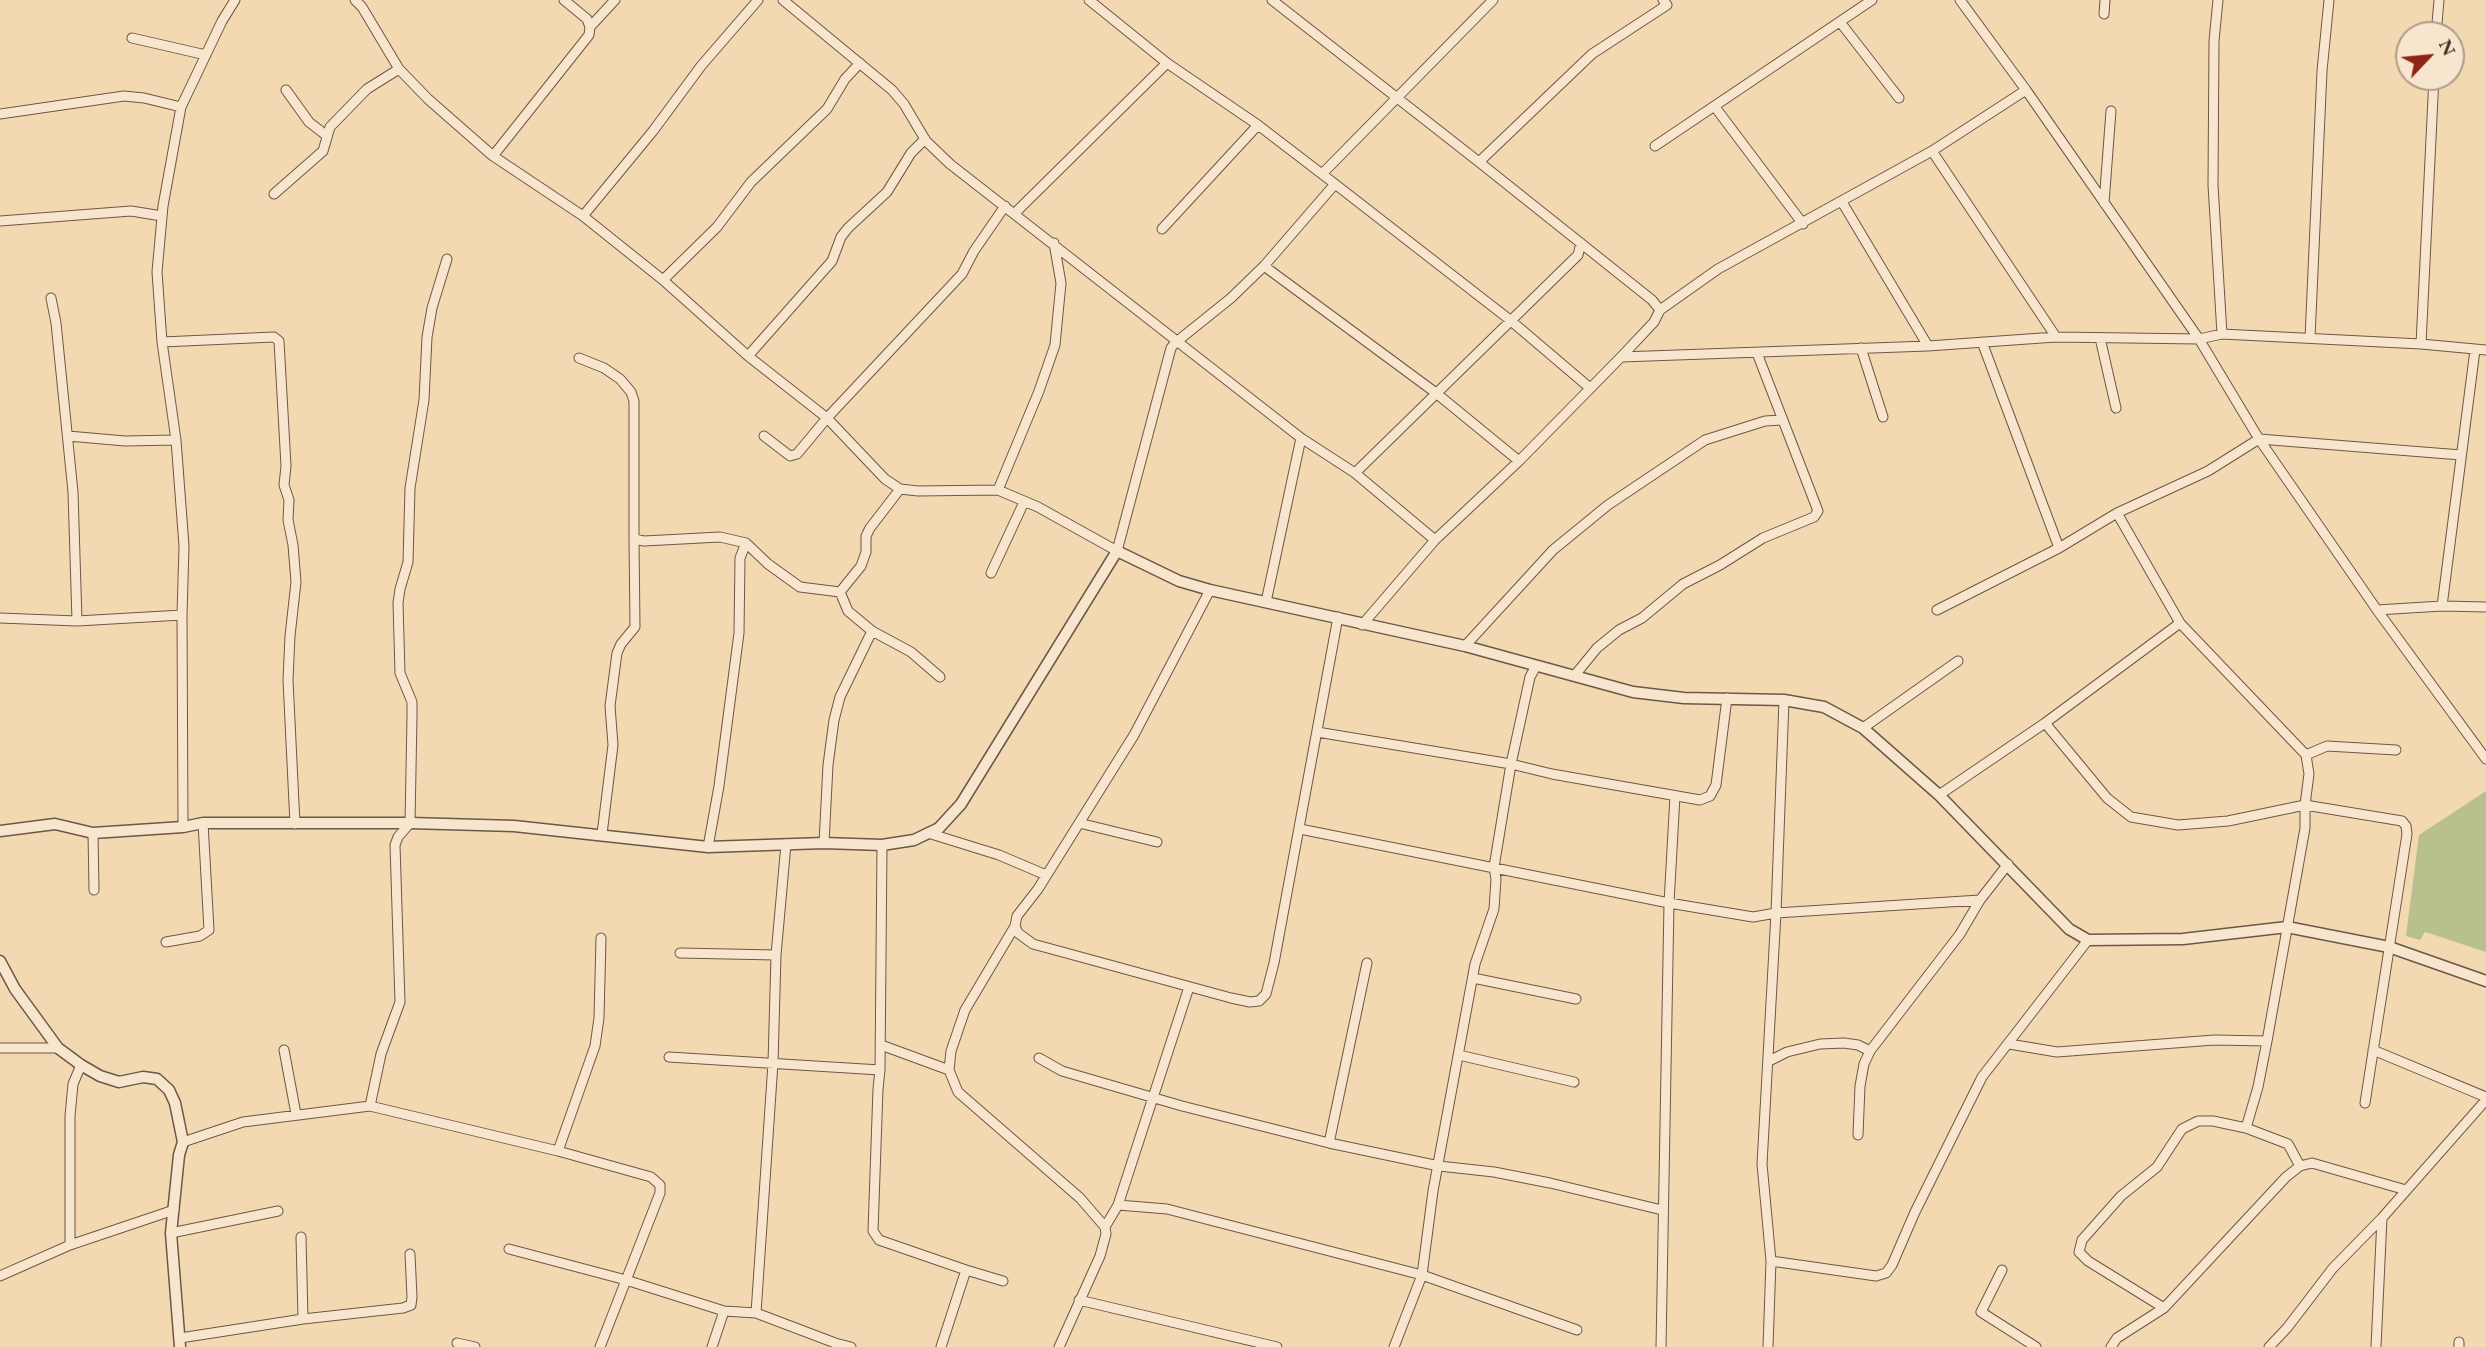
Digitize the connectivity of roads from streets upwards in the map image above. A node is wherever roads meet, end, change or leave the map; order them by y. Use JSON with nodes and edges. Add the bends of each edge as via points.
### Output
{"nodes":[{"id":1,"x":235,"y":0,"type":"edge"},
{"id":2,"x":564,"y":0,"type":"edge"},
{"id":3,"x":615,"y":0,"type":"edge"},
{"id":4,"x":758,"y":0,"type":"edge"},
{"id":5,"x":783,"y":0,"type":"edge"},
{"id":6,"x":1089,"y":0,"type":"edge"},
{"id":7,"x":1272,"y":0,"type":"edge"},
{"id":8,"x":1493,"y":0,"type":"edge"},
{"id":9,"x":1872,"y":0,"type":"edge"},
{"id":10,"x":1960,"y":0,"type":"edge"},
{"id":11,"x":2105,"y":0,"type":"edge"},
{"id":12,"x":2218,"y":0,"type":"edge"},
{"id":13,"x":2329,"y":0,"type":"edge"},
{"id":14,"x":2439,"y":0,"type":"edge"},
{"id":15,"x":362,"y":2,"type":"edge"},
{"id":16,"x":1668,"y":2,"type":"edge"},
{"id":17,"x":2104,"y":14,"type":"dead end"},
{"id":18,"x":2437,"y":21,"type":"edge"},
{"id":19,"x":1840,"y":22,"type":"junction"},
{"id":20,"x":590,"y":27,"type":"junction"},
{"id":21,"x":132,"y":38,"type":"dead end"},
{"id":22,"x":206,"y":55,"type":"junction"},
{"id":23,"x":860,"y":63,"type":"junction"},
{"id":24,"x":1167,"y":63,"type":"junction"},
{"id":25,"x":399,"y":69,"type":"junction"},
{"id":26,"x":286,"y":90,"type":"dead end"},
{"id":27,"x":2026,"y":90,"type":"junction"},
{"id":28,"x":2433,"y":91,"type":"edge"},
{"id":29,"x":1899,"y":98,"type":"dead end"},
{"id":30,"x":1398,"y":99,"type":"junction"},
{"id":31,"x":181,"y":107,"type":"junction"},
{"id":32,"x":1715,"y":107,"type":"junction"},
{"id":33,"x":2111,"y":111,"type":"dead end"},
{"id":34,"x":0,"y":114,"type":"edge"},
{"id":35,"x":1258,"y":125,"type":"junction"},
{"id":36,"x":327,"y":136,"type":"junction"},
{"id":37,"x":926,"y":140,"type":"junction"},
{"id":38,"x":1655,"y":146,"type":"dead end"},
{"id":39,"x":1932,"y":151,"type":"junction"},
{"id":40,"x":492,"y":156,"type":"junction"},
{"id":41,"x":1479,"y":162,"type":"junction"},
{"id":42,"x":1322,"y":174,"type":"junction"},
{"id":43,"x":1335,"y":184,"type":"junction"},
{"id":44,"x":274,"y":194,"type":"dead end"},
{"id":45,"x":1842,"y":202,"type":"junction"},
{"id":46,"x":2104,"y":203,"type":"junction"},
{"id":47,"x":1005,"y":206,"type":"junction"},
{"id":48,"x":1015,"y":213,"type":"junction"},
{"id":49,"x":162,"y":216,"type":"junction"},
{"id":50,"x":583,"y":216,"type":"junction"},
{"id":51,"x":0,"y":221,"type":"edge"},
{"id":52,"x":1803,"y":224,"type":"junction"},
{"id":53,"x":1162,"y":229,"type":"dead end"},
{"id":54,"x":1054,"y":243,"type":"junction"},
{"id":55,"x":1581,"y":243,"type":"junction"},
{"id":56,"x":447,"y":259,"type":"dead end"},
{"id":57,"x":1264,"y":266,"type":"junction"},
{"id":58,"x":663,"y":280,"type":"junction"},
{"id":59,"x":51,"y":298,"type":"dead end"},
{"id":60,"x":1660,"y":310,"type":"junction"},
{"id":61,"x":1510,"y":320,"type":"junction"},
{"id":62,"x":2222,"y":334,"type":"junction"},
{"id":63,"x":2056,"y":337,"type":"junction"},
{"id":64,"x":2100,"y":338,"type":"junction"},
{"id":65,"x":2310,"y":338,"type":"junction"},
{"id":66,"x":2199,"y":339,"type":"junction"},
{"id":67,"x":1178,"y":340,"type":"junction"},
{"id":68,"x":162,"y":342,"type":"junction"},
{"id":69,"x":1982,"y":342,"type":"junction"},
{"id":70,"x":2421,"y":344,"type":"junction"},
{"id":71,"x":1928,"y":346,"type":"junction"},
{"id":72,"x":1861,"y":348,"type":"junction"},
{"id":73,"x":2476,"y":350,"type":"junction"},
{"id":74,"x":2486,"y":350,"type":"edge"},
{"id":75,"x":1757,"y":353,"type":"junction"},
{"id":76,"x":748,"y":356,"type":"junction"},
{"id":77,"x":1621,"y":357,"type":"junction"},
{"id":78,"x":579,"y":358,"type":"dead end"},
{"id":79,"x":1590,"y":388,"type":"junction"},
{"id":80,"x":1436,"y":393,"type":"junction"},
{"id":81,"x":2116,"y":408,"type":"dead end"},
{"id":82,"x":1883,"y":417,"type":"dead end"},
{"id":83,"x":827,"y":418,"type":"junction"},
{"id":84,"x":1782,"y":421,"type":"junction"},
{"id":85,"x":68,"y":436,"type":"junction"},
{"id":86,"x":764,"y":436,"type":"dead end"},
{"id":87,"x":1301,"y":438,"type":"junction"},
{"id":88,"x":2259,"y":439,"type":"junction"},
{"id":89,"x":176,"y":440,"type":"junction"},
{"id":90,"x":2461,"y":455,"type":"junction"},
{"id":91,"x":1519,"y":460,"type":"junction"},
{"id":92,"x":1354,"y":473,"type":"junction"},
{"id":93,"x":900,"y":489,"type":"junction"},
{"id":94,"x":998,"y":490,"type":"junction"},
{"id":95,"x":1024,"y":502,"type":"junction"},
{"id":96,"x":2117,"y":513,"type":"junction"},
{"id":97,"x":634,"y":539,"type":"junction"},
{"id":98,"x":1435,"y":540,"type":"junction"},
{"id":99,"x":746,"y":543,"type":"junction"},
{"id":100,"x":2059,"y":548,"type":"junction"},
{"id":101,"x":1117,"y":551,"type":"junction"},
{"id":102,"x":991,"y":573,"type":"dead end"},
{"id":103,"x":1210,"y":590,"type":"junction"},
{"id":104,"x":840,"y":592,"type":"junction"},
{"id":105,"x":1266,"y":602,"type":"junction"},
{"id":106,"x":2442,"y":606,"type":"junction"},
{"id":107,"x":2486,"y":607,"type":"edge"},
{"id":108,"x":1937,"y":610,"type":"dead end"},
{"id":109,"x":2377,"y":610,"type":"junction"},
{"id":110,"x":182,"y":615,"type":"junction"},
{"id":111,"x":1338,"y":617,"type":"junction"},
{"id":112,"x":0,"y":618,"type":"edge"},
{"id":113,"x":77,"y":621,"type":"junction"},
{"id":114,"x":2180,"y":622,"type":"junction"},
{"id":115,"x":1362,"y":625,"type":"junction"},
{"id":116,"x":872,"y":631,"type":"junction"},
{"id":117,"x":1465,"y":646,"type":"junction"},
{"id":118,"x":1958,"y":661,"type":"dead end"},
{"id":119,"x":1536,"y":666,"type":"junction"},
{"id":120,"x":1575,"y":675,"type":"junction"},
{"id":121,"x":940,"y":677,"type":"dead end"},
{"id":122,"x":1727,"y":698,"type":"junction"},
{"id":123,"x":1784,"y":700,"type":"junction"},
{"id":124,"x":2045,"y":723,"type":"junction"},
{"id":125,"x":1863,"y":728,"type":"junction"},
{"id":126,"x":1317,"y":732,"type":"junction"},
{"id":127,"x":2396,"y":750,"type":"dead end"},
{"id":128,"x":2306,"y":755,"type":"junction"},
{"id":129,"x":2486,"y":759,"type":"edge"},
{"id":130,"x":1511,"y":764,"type":"junction"},
{"id":131,"x":1939,"y":795,"type":"junction"},
{"id":132,"x":1675,"y":796,"type":"junction"},
{"id":133,"x":2305,"y":805,"type":"junction"},
{"id":134,"x":203,"y":823,"type":"junction"},
{"id":135,"x":410,"y":823,"type":"junction"},
{"id":136,"x":1079,"y":823,"type":"junction"},
{"id":137,"x":295,"y":824,"type":"junction"},
{"id":138,"x":183,"y":827,"type":"junction"},
{"id":139,"x":1300,"y":829,"type":"junction"},
{"id":140,"x":0,"y":831,"type":"edge"},
{"id":141,"x":93,"y":833,"type":"junction"},
{"id":142,"x":928,"y":833,"type":"junction"},
{"id":143,"x":602,"y":834,"type":"junction"},
{"id":144,"x":1157,"y":842,"type":"dead end"},
{"id":145,"x":824,"y":843,"type":"junction"},
{"id":146,"x":786,"y":844,"type":"junction"},
{"id":147,"x":882,"y":845,"type":"junction"},
{"id":148,"x":708,"y":847,"type":"junction"},
{"id":149,"x":2008,"y":864,"type":"junction"},
{"id":150,"x":1494,"y":867,"type":"junction"},
{"id":151,"x":1046,"y":875,"type":"junction"},
{"id":152,"x":94,"y":890,"type":"dead end"},
{"id":153,"x":1980,"y":900,"type":"junction"},
{"id":154,"x":1669,"y":904,"type":"junction"},
{"id":155,"x":1776,"y":913,"type":"junction"},
{"id":156,"x":1015,"y":926,"type":"junction"},
{"id":157,"x":2287,"y":927,"type":"junction"},
{"id":158,"x":601,"y":938,"type":"dead end"},
{"id":159,"x":2088,"y":940,"type":"junction"},
{"id":160,"x":166,"y":942,"type":"dead end"},
{"id":161,"x":2389,"y":947,"type":"junction"},
{"id":162,"x":680,"y":953,"type":"dead end"},
{"id":163,"x":776,"y":955,"type":"junction"},
{"id":164,"x":0,"y":961,"type":"edge"},
{"id":165,"x":1367,"y":963,"type":"dead end"},
{"id":166,"x":1473,"y":978,"type":"junction"},
{"id":167,"x":2486,"y":981,"type":"edge"},
{"id":168,"x":1189,"y":987,"type":"junction"},
{"id":169,"x":1576,"y":999,"type":"dead end"},
{"id":170,"x":2267,"y":1041,"type":"junction"},
{"id":171,"x":2009,"y":1044,"type":"junction"},
{"id":172,"x":881,"y":1045,"type":"junction"},
{"id":173,"x":0,"y":1048,"type":"edge"},
{"id":174,"x":58,"y":1048,"type":"junction"},
{"id":175,"x":284,"y":1050,"type":"dead end"},
{"id":176,"x":2373,"y":1050,"type":"junction"},
{"id":177,"x":1870,"y":1051,"type":"junction"},
{"id":178,"x":1459,"y":1055,"type":"junction"},
{"id":179,"x":670,"y":1057,"type":"dead end"},
{"id":180,"x":1039,"y":1059,"type":"dead end"},
{"id":181,"x":1769,"y":1061,"type":"junction"},
{"id":182,"x":773,"y":1063,"type":"junction"},
{"id":183,"x":81,"y":1065,"type":"junction"},
{"id":184,"x":880,"y":1070,"type":"junction"},
{"id":185,"x":949,"y":1070,"type":"junction"},
{"id":186,"x":1574,"y":1083,"type":"dead end"},
{"id":187,"x":1152,"y":1097,"type":"junction"},
{"id":188,"x":2486,"y":1098,"type":"edge"},
{"id":189,"x":2365,"y":1103,"type":"dead end"},
{"id":190,"x":370,"y":1106,"type":"junction"},
{"id":191,"x":296,"y":1114,"type":"junction"},
{"id":192,"x":2246,"y":1128,"type":"junction"},
{"id":193,"x":1858,"y":1135,"type":"dead end"},
{"id":194,"x":183,"y":1142,"type":"junction"},
{"id":195,"x":1329,"y":1143,"type":"junction"},
{"id":196,"x":558,"y":1152,"type":"junction"},
{"id":197,"x":1439,"y":1166,"type":"junction"},
{"id":198,"x":2300,"y":1166,"type":"junction"},
{"id":199,"x":2406,"y":1190,"type":"junction"},
{"id":200,"x":1118,"y":1205,"type":"junction"},
{"id":201,"x":174,"y":1210,"type":"junction"},
{"id":202,"x":1662,"y":1210,"type":"junction"},
{"id":203,"x":278,"y":1211,"type":"dead end"},
{"id":204,"x":2382,"y":1218,"type":"junction"},
{"id":205,"x":1105,"y":1227,"type":"junction"},
{"id":206,"x":171,"y":1233,"type":"junction"},
{"id":207,"x":302,"y":1237,"type":"dead end"},
{"id":208,"x":70,"y":1245,"type":"junction"},
{"id":209,"x":509,"y":1249,"type":"dead end"},
{"id":210,"x":410,"y":1254,"type":"dead end"},
{"id":211,"x":1771,"y":1261,"type":"junction"},
{"id":212,"x":966,"y":1270,"type":"junction"},
{"id":213,"x":2002,"y":1270,"type":"dead end"},
{"id":214,"x":1422,"y":1275,"type":"junction"},
{"id":215,"x":0,"y":1276,"type":"edge"},
{"id":216,"x":626,"y":1280,"type":"junction"},
{"id":217,"x":1003,"y":1282,"type":"dead end"},
{"id":218,"x":1079,"y":1300,"type":"junction"},
{"id":219,"x":2164,"y":1308,"type":"junction"},
{"id":220,"x":724,"y":1311,"type":"junction"},
{"id":221,"x":756,"y":1313,"type":"junction"},
{"id":222,"x":303,"y":1319,"type":"junction"},
{"id":223,"x":1577,"y":1329,"type":"dead end"},
{"id":224,"x":180,"y":1343,"type":"edge"},
{"id":225,"x":457,"y":1343,"type":"dead end"},
{"id":226,"x":834,"y":1345,"type":"edge"},
{"id":227,"x":475,"y":1347,"type":"edge"},
{"id":228,"x":600,"y":1347,"type":"edge"},
{"id":229,"x":712,"y":1347,"type":"edge"},
{"id":230,"x":852,"y":1347,"type":"edge"},
{"id":231,"x":941,"y":1347,"type":"edge"},
{"id":232,"x":1059,"y":1347,"type":"edge"},
{"id":233,"x":1277,"y":1347,"type":"edge"},
{"id":234,"x":1394,"y":1347,"type":"edge"},
{"id":235,"x":1661,"y":1347,"type":"edge"},
{"id":236,"x":1768,"y":1347,"type":"edge"},
{"id":237,"x":2036,"y":1347,"type":"edge"},
{"id":238,"x":2111,"y":1347,"type":"edge"},
{"id":239,"x":2269,"y":1347,"type":"edge"},
{"id":240,"x":2376,"y":1347,"type":"edge"}],
"edges":[{"from":1,"to":22,"type":"street"},
{"from":2,"to":20,"type":"street"},
{"from":3,"to":20,"type":"street"},
{"from":4,"to":50,"type":"street"},
{"from":5,"to":23,"type":"street"},
{"from":6,"to":24,"type":"street"},
{"from":7,"to":30,"type":"street"},
{"from":8,"to":30,"type":"street"},
{"from":9,"to":19,"type":"street"},
{"from":10,"to":27,"type":"street"},
{"from":11,"to":17,"type":"street"},
{"from":12,"to":62,"type":"street","via":[[2213,185]]},
{"from":13,"to":65,"type":"street"},
{"from":14,"to":18,"type":"street"},
{"from":15,"to":25,"type":"street"},
{"from":16,"to":41,"type":"street","via":[[1592,54]]},
{"from":19,"to":29,"type":"street"},
{"from":19,"to":32,"type":"street"},
{"from":20,"to":40,"type":"street","via":[[589,35]]},
{"from":21,"to":22,"type":"street"},
{"from":22,"to":31,"type":"street"},
{"from":23,"to":37,"type":"street","via":[[899,97]]},
{"from":23,"to":58,"type":"street","via":[[827,108],[751,182],[717,227]]},
{"from":24,"to":35,"type":"street"},
{"from":24,"to":48,"type":"street"},
{"from":25,"to":36,"type":"street","via":[[367,89],[330,127]]},
{"from":25,"to":40,"type":"street"},
{"from":26,"to":36,"type":"street","via":[[309,122]]},
{"from":27,"to":39,"type":"street"},
{"from":27,"to":46,"type":"street"},
{"from":28,"to":70,"type":"street"},
{"from":30,"to":41,"type":"street"},
{"from":30,"to":42,"type":"street"},
{"from":31,"to":34,"type":"street","via":[[124,96]]},
{"from":31,"to":49,"type":"street"},
{"from":32,"to":38,"type":"street"},
{"from":32,"to":52,"type":"street"},
{"from":33,"to":46,"type":"street"},
{"from":35,"to":42,"type":"street"},
{"from":35,"to":53,"type":"street"},
{"from":36,"to":44,"type":"street","via":[[323,151]]},
{"from":37,"to":47,"type":"street"},
{"from":37,"to":76,"type":"street","via":[[911,153],[887,192],[841,237],[832,261]]},
{"from":39,"to":45,"type":"street"},
{"from":39,"to":63,"type":"street"},
{"from":40,"to":50,"type":"street"},
{"from":41,"to":55,"type":"street"},
{"from":42,"to":43,"type":"street"},
{"from":43,"to":57,"type":"street"},
{"from":43,"to":61,"type":"street"},
{"from":45,"to":52,"type":"street"},
{"from":45,"to":71,"type":"street"},
{"from":46,"to":66,"type":"street"},
{"from":47,"to":48,"type":"street"},
{"from":47,"to":83,"type":"street","via":[[962,274]]},
{"from":48,"to":54,"type":"street"},
{"from":49,"to":51,"type":"street","via":[[131,211]]},
{"from":49,"to":68,"type":"street","via":[[157,272]]},
{"from":50,"to":58,"type":"street"},
{"from":52,"to":60,"type":"street","via":[[1717,269]]},
{"from":54,"to":67,"type":"street"},
{"from":54,"to":94,"type":"street","via":[[1061,283],[1055,345]]},
{"from":55,"to":60,"type":"street"},
{"from":55,"to":61,"type":"street","via":[[1578,255]]},
{"from":56,"to":135,"type":"street","via":[[427,337],[424,400],[410,488],[408,562],[398,603],[400,673],[412,702]]},
{"from":57,"to":67,"type":"street"},
{"from":57,"to":80,"type":"street"},
{"from":58,"to":76,"type":"street"},
{"from":59,"to":85,"type":"street"},
{"from":60,"to":77,"type":"street"},
{"from":61,"to":79,"type":"street"},
{"from":61,"to":80,"type":"street"},
{"from":62,"to":65,"type":"street"},
{"from":62,"to":66,"type":"street"},
{"from":63,"to":64,"type":"street"},
{"from":63,"to":69,"type":"street"},
{"from":64,"to":66,"type":"street"},
{"from":64,"to":81,"type":"street"},
{"from":65,"to":70,"type":"street"},
{"from":66,"to":88,"type":"street"},
{"from":67,"to":87,"type":"street"},
{"from":67,"to":101,"type":"street","via":[[1171,348]]},
{"from":68,"to":89,"type":"street"},
{"from":68,"to":137,"type":"street","via":[[274,337],[279,341],[284,485],[296,582],[288,680]]},
{"from":69,"to":71,"type":"street"},
{"from":69,"to":100,"type":"street"},
{"from":70,"to":73,"type":"street"},
{"from":71,"to":72,"type":"street"},
{"from":72,"to":75,"type":"street"},
{"from":72,"to":82,"type":"street"},
{"from":73,"to":74,"type":"street"},
{"from":73,"to":90,"type":"street"},
{"from":75,"to":77,"type":"street"},
{"from":75,"to":84,"type":"street"},
{"from":76,"to":83,"type":"street"},
{"from":77,"to":79,"type":"street"},
{"from":78,"to":97,"type":"street","via":[[604,368],[631,391]]},
{"from":79,"to":91,"type":"street"},
{"from":80,"to":91,"type":"street"},
{"from":80,"to":92,"type":"street"},
{"from":83,"to":86,"type":"street","via":[[794,456]]},
{"from":83,"to":93,"type":"street"},
{"from":84,"to":117,"type":"street","via":[[1765,421],[1705,440],[1608,505],[1553,550]]},
{"from":84,"to":120,"type":"street","via":[[1817,505],[1814,517],[1763,538],[1683,584],[1597,648]]},
{"from":85,"to":89,"type":"street"},
{"from":85,"to":113,"type":"street"},
{"from":87,"to":92,"type":"street"},
{"from":87,"to":105,"type":"street"},
{"from":88,"to":90,"type":"street"},
{"from":88,"to":96,"type":"street","via":[[2208,471]]},
{"from":88,"to":109,"type":"street"},
{"from":89,"to":110,"type":"street","via":[[184,546]]},
{"from":90,"to":106,"type":"street"},
{"from":91,"to":98,"type":"street"},
{"from":92,"to":98,"type":"street"},
{"from":93,"to":94,"type":"street"},
{"from":93,"to":104,"type":"street","via":[[870,528],[862,566]]},
{"from":94,"to":95,"type":"street"},
{"from":95,"to":101,"type":"street"},
{"from":95,"to":102,"type":"street"},
{"from":96,"to":100,"type":"street"},
{"from":96,"to":114,"type":"street"},
{"from":97,"to":99,"type":"street","via":[[720,537]]},
{"from":97,"to":143,"type":"street","via":[[635,627],[617,653],[610,706],[613,745]]},
{"from":98,"to":115,"type":"street"},
{"from":99,"to":104,"type":"street","via":[[800,587]]},
{"from":99,"to":148,"type":"street","via":[[740,558],[739,633]]},
{"from":100,"to":108,"type":"street"},
{"from":101,"to":103,"type":"street","via":[[1180,582]]},
{"from":101,"to":142,"type":"street","via":[[961,804],[939,828]]},
{"from":103,"to":105,"type":"street"},
{"from":103,"to":136,"type":"street","via":[[1134,735]]},
{"from":104,"to":116,"type":"street","via":[[848,611]]},
{"from":105,"to":111,"type":"street"},
{"from":106,"to":107,"type":"street"},
{"from":106,"to":109,"type":"street"},
{"from":109,"to":129,"type":"street"},
{"from":110,"to":113,"type":"street"},
{"from":110,"to":138,"type":"street"},
{"from":111,"to":115,"type":"street"},
{"from":111,"to":126,"type":"street"},
{"from":112,"to":113,"type":"street"},
{"from":114,"to":124,"type":"street"},
{"from":114,"to":128,"type":"street"},
{"from":115,"to":117,"type":"street"},
{"from":116,"to":121,"type":"street","via":[[912,652]]},
{"from":116,"to":145,"type":"street","via":[[837,709],[829,753]]},
{"from":117,"to":119,"type":"street"},
{"from":118,"to":125,"type":"street"},
{"from":119,"to":120,"type":"street"},
{"from":119,"to":130,"type":"street","via":[[1527,687]]},
{"from":120,"to":122,"type":"street","via":[[1633,692]]},
{"from":122,"to":123,"type":"street"},
{"from":122,"to":132,"type":"street","via":[[1716,785],[1710,796],[1700,800]]},
{"from":123,"to":125,"type":"street","via":[[1824,708]]},
{"from":123,"to":155,"type":"street"},
{"from":124,"to":131,"type":"street"},
{"from":124,"to":133,"type":"street","via":[[2107,798],[2131,817],[2178,825],[2228,821]]},
{"from":125,"to":131,"type":"street"},
{"from":126,"to":130,"type":"street"},
{"from":126,"to":139,"type":"street"},
{"from":127,"to":128,"type":"street","via":[[2327,746]]},
{"from":128,"to":133,"type":"street"},
{"from":130,"to":132,"type":"street"},
{"from":130,"to":150,"type":"street"},
{"from":131,"to":149,"type":"street"},
{"from":132,"to":154,"type":"street"},
{"from":133,"to":157,"type":"street"},
{"from":133,"to":161,"type":"street","via":[[2388,817],[2406,826]]},
{"from":134,"to":137,"type":"street"},
{"from":134,"to":138,"type":"street"},
{"from":134,"to":160,"type":"street","via":[[209,930]]},
{"from":135,"to":137,"type":"street"},
{"from":135,"to":143,"type":"street"},
{"from":135,"to":190,"type":"street","via":[[395,845],[400,1002],[381,1054]]},
{"from":136,"to":144,"type":"street"},
{"from":136,"to":151,"type":"street"},
{"from":138,"to":141,"type":"street"},
{"from":139,"to":150,"type":"street"},
{"from":139,"to":168,"type":"street","via":[[1266,994],[1250,1002]]},
{"from":140,"to":141,"type":"street","via":[[55,824]]},
{"from":141,"to":152,"type":"street"},
{"from":142,"to":147,"type":"street"},
{"from":142,"to":151,"type":"street"},
{"from":143,"to":148,"type":"street"},
{"from":145,"to":146,"type":"street"},
{"from":145,"to":147,"type":"street"},
{"from":146,"to":148,"type":"street"},
{"from":146,"to":163,"type":"street"},
{"from":147,"to":172,"type":"street"},
{"from":149,"to":153,"type":"street"},
{"from":149,"to":159,"type":"street","via":[[2069,929]]},
{"from":150,"to":154,"type":"street"},
{"from":150,"to":166,"type":"street","via":[[1494,909]]},
{"from":151,"to":156,"type":"street"},
{"from":153,"to":155,"type":"street"},
{"from":153,"to":177,"type":"street","via":[[1960,934]]},
{"from":154,"to":155,"type":"street","via":[[1754,917]]},
{"from":154,"to":202,"type":"street"},
{"from":155,"to":181,"type":"street"},
{"from":156,"to":168,"type":"street","via":[[1033,944]]},
{"from":156,"to":185,"type":"street","via":[[965,1010]]},
{"from":157,"to":159,"type":"street","via":[[2183,939]]},
{"from":157,"to":161,"type":"street"},
{"from":157,"to":170,"type":"street"},
{"from":158,"to":196,"type":"street","via":[[595,1046]]},
{"from":159,"to":171,"type":"street"},
{"from":161,"to":167,"type":"street"},
{"from":161,"to":176,"type":"street"},
{"from":162,"to":163,"type":"street"},
{"from":163,"to":182,"type":"street"},
{"from":164,"to":174,"type":"street"},
{"from":165,"to":195,"type":"street"},
{"from":166,"to":169,"type":"street"},
{"from":166,"to":178,"type":"street"},
{"from":168,"to":187,"type":"street"},
{"from":170,"to":171,"type":"street","via":[[2214,1040],[2057,1052]]},
{"from":170,"to":192,"type":"street"},
{"from":171,"to":211,"type":"street","via":[[1982,1077],[1886,1273],[1876,1276]]},
{"from":172,"to":184,"type":"street"},
{"from":172,"to":185,"type":"street"},
{"from":173,"to":174,"type":"street"},
{"from":174,"to":183,"type":"street"},
{"from":175,"to":191,"type":"street"},
{"from":176,"to":188,"type":"street"},
{"from":176,"to":189,"type":"street"},
{"from":177,"to":181,"type":"street","via":[[1844,1042],[1820,1044]]},
{"from":177,"to":193,"type":"street","via":[[1860,1086]]},
{"from":178,"to":186,"type":"street"},
{"from":178,"to":197,"type":"street"},
{"from":179,"to":182,"type":"street"},
{"from":180,"to":187,"type":"street"},
{"from":181,"to":211,"type":"street","via":[[1762,1164]]},
{"from":182,"to":184,"type":"street"},
{"from":182,"to":221,"type":"street"},
{"from":183,"to":194,"type":"street","via":[[119,1082],[158,1079],[176,1103]]},
{"from":183,"to":208,"type":"street","via":[[70,1116]]},
{"from":184,"to":212,"type":"street","via":[[873,1231],[876,1237]]},
{"from":185,"to":205,"type":"street","via":[[958,1092],[1064,1183]]},
{"from":187,"to":195,"type":"street"},
{"from":187,"to":200,"type":"street"},
{"from":188,"to":199,"type":"street"},
{"from":190,"to":191,"type":"street"},
{"from":190,"to":196,"type":"street"},
{"from":191,"to":194,"type":"street","via":[[243,1122]]},
{"from":192,"to":198,"type":"street","via":[[2288,1144]]},
{"from":192,"to":219,"type":"street","via":[[2198,1121],[2182,1129],[2157,1167],[2121,1196],[2082,1240],[2079,1252],[2088,1261]]},
{"from":194,"to":201,"type":"street"},
{"from":195,"to":197,"type":"street"},
{"from":196,"to":216,"type":"street","via":[[645,1175],[660,1185]]},
{"from":197,"to":202,"type":"street","via":[[1494,1172]]},
{"from":197,"to":214,"type":"street"},
{"from":198,"to":199,"type":"street","via":[[2312,1163]]},
{"from":198,"to":219,"type":"street"},
{"from":199,"to":204,"type":"street"},
{"from":200,"to":205,"type":"street"},
{"from":200,"to":214,"type":"street","via":[[1167,1209]]},
{"from":201,"to":206,"type":"street"},
{"from":201,"to":208,"type":"street"},
{"from":202,"to":235,"type":"street"},
{"from":203,"to":206,"type":"street"},
{"from":204,"to":239,"type":"street","via":[[2333,1268]]},
{"from":204,"to":240,"type":"street"},
{"from":205,"to":218,"type":"street","via":[[1100,1256]]},
{"from":206,"to":224,"type":"street"},
{"from":207,"to":222,"type":"street"},
{"from":208,"to":215,"type":"street"},
{"from":209,"to":216,"type":"street"},
{"from":210,"to":222,"type":"street","via":[[411,1305]]},
{"from":211,"to":236,"type":"street"},
{"from":212,"to":217,"type":"street"},
{"from":212,"to":231,"type":"street"},
{"from":213,"to":237,"type":"street","via":[[1981,1312]]},
{"from":214,"to":223,"type":"street"},
{"from":214,"to":234,"type":"street"},
{"from":216,"to":220,"type":"street"},
{"from":216,"to":228,"type":"street"},
{"from":218,"to":232,"type":"street"},
{"from":218,"to":233,"type":"street"},
{"from":219,"to":238,"type":"street","via":[[2117,1338]]},
{"from":220,"to":221,"type":"street"},
{"from":220,"to":229,"type":"street"},
{"from":221,"to":226,"type":"street"},
{"from":222,"to":224,"type":"street"},
{"from":225,"to":227,"type":"street"},
{"from":226,"to":230,"type":"street"}]}
